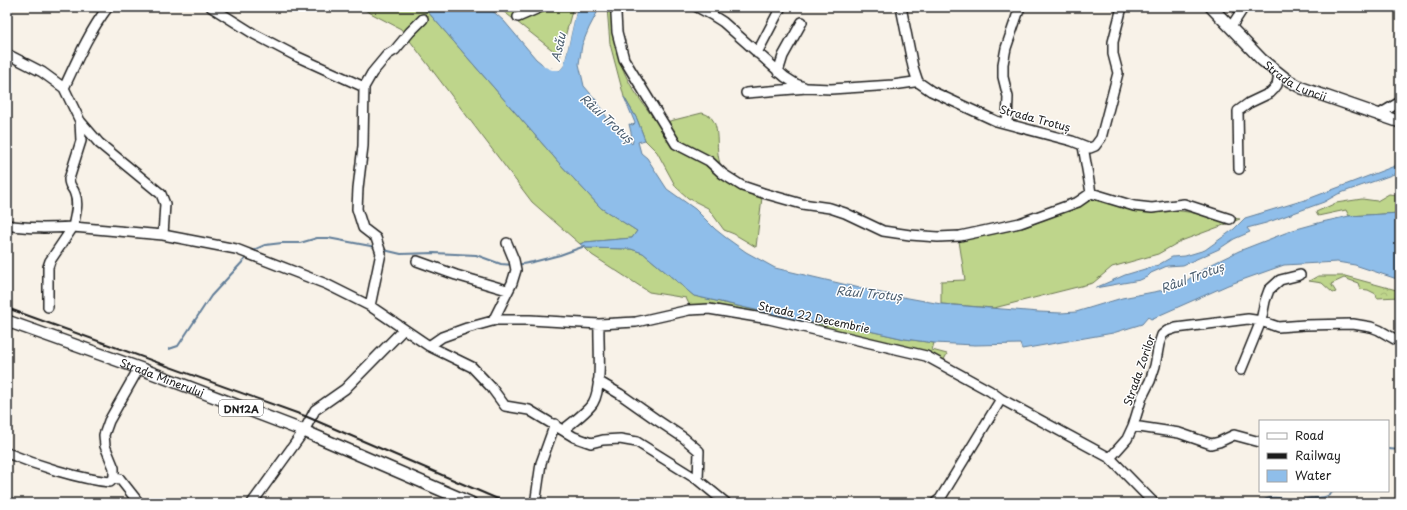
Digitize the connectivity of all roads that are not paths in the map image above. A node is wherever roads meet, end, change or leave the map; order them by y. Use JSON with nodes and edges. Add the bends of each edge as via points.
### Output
{"nodes":[{"id":1,"x":108,"y":7,"type":"edge"},
{"id":2,"x":211,"y":7,"type":"edge"},
{"id":3,"x":541,"y":7,"type":"edge"},
{"id":4,"x":618,"y":7,"type":"edge"},
{"id":5,"x":697,"y":7,"type":"edge"},
{"id":6,"x":781,"y":7,"type":"edge"},
{"id":7,"x":902,"y":7,"type":"edge"},
{"id":8,"x":1020,"y":7,"type":"edge"},
{"id":9,"x":1122,"y":7,"type":"edge"},
{"id":10,"x":1211,"y":7,"type":"edge"},
{"id":11,"x":1244,"y":7,"type":"edge"},
{"id":12,"x":518,"y":17,"type":"dead end"},
{"id":13,"x":423,"y":20,"type":"dead end"},
{"id":14,"x":802,"y":22,"type":"dead end"},
{"id":15,"x":1231,"y":28,"type":"junction"},
{"id":16,"x":757,"y":53,"type":"junction"},
{"id":17,"x":7,"y":54,"type":"edge"},
{"id":18,"x":778,"y":72,"type":"junction"},
{"id":19,"x":1279,"y":74,"type":"junction"},
{"id":20,"x":918,"y":82,"type":"junction"},
{"id":21,"x":364,"y":87,"type":"junction"},
{"id":22,"x":64,"y":88,"type":"junction"},
{"id":23,"x":807,"y":88,"type":"junction"},
{"id":24,"x":746,"y":93,"type":"dead end"},
{"id":25,"x":1400,"y":102,"type":"edge"},
{"id":26,"x":1378,"y":115,"type":"junction"},
{"id":27,"x":80,"y":121,"type":"junction"},
{"id":28,"x":1400,"y":122,"type":"edge"},
{"id":29,"x":1007,"y":123,"type":"junction"},
{"id":30,"x":1084,"y":146,"type":"junction"},
{"id":31,"x":1239,"y":168,"type":"dead end"},
{"id":32,"x":1091,"y":193,"type":"junction"},
{"id":33,"x":1230,"y":219,"type":"dead end"},
{"id":34,"x":7,"y":225,"type":"edge"},
{"id":35,"x":73,"y":226,"type":"junction"},
{"id":36,"x":164,"y":234,"type":"junction"},
{"id":37,"x":506,"y":243,"type":"dead end"},
{"id":38,"x":417,"y":261,"type":"dead end"},
{"id":39,"x":1300,"y":275,"type":"dead end"},
{"id":40,"x":507,"y":290,"type":"junction"},
{"id":41,"x":370,"y":306,"type":"junction"},
{"id":42,"x":48,"y":307,"type":"dead end"},
{"id":43,"x":7,"y":321,"type":"edge"},
{"id":44,"x":493,"y":321,"type":"junction"},
{"id":45,"x":1261,"y":321,"type":"junction"},
{"id":46,"x":598,"y":324,"type":"junction"},
{"id":47,"x":404,"y":329,"type":"junction"},
{"id":48,"x":1400,"y":342,"type":"edge"},
{"id":49,"x":429,"y":346,"type":"junction"},
{"id":50,"x":139,"y":368,"type":"junction"},
{"id":51,"x":1241,"y":370,"type":"dead end"},
{"id":52,"x":598,"y":381,"type":"junction"},
{"id":53,"x":1001,"y":399,"type":"junction"},
{"id":54,"x":555,"y":424,"type":"junction"},
{"id":55,"x":1133,"y":426,"type":"junction"},
{"id":56,"x":563,"y":430,"type":"junction"},
{"id":57,"x":304,"y":431,"type":"junction"},
{"id":58,"x":1259,"y":442,"type":"edge"},
{"id":59,"x":7,"y":453,"type":"edge"},
{"id":60,"x":1110,"y":458,"type":"junction"},
{"id":61,"x":114,"y":478,"type":"junction"},
{"id":62,"x":698,"y":480,"type":"junction"},
{"id":63,"x":139,"y":503,"type":"edge"},
{"id":64,"x":252,"y":503,"type":"edge"},
{"id":65,"x":471,"y":503,"type":"edge"},
{"id":66,"x":538,"y":503,"type":"edge"},
{"id":67,"x":726,"y":503,"type":"edge"},
{"id":68,"x":935,"y":503,"type":"edge"},
{"id":69,"x":1154,"y":503,"type":"edge"}],
"edges":[{"from":1,"to":22,"type":"street","via":[[96,23]]},
{"from":2,"to":21,"type":"street","via":[[254,34]]},
{"from":3,"to":12,"type":"street"},
{"from":4,"to":32,"type":"street","via":[[617,32],[624,59],[676,144],[709,161],[742,186],[802,204],[830,208],[883,231],[938,237],[960,236],[1020,223],[1078,202]]},
{"from":5,"to":16,"type":"street","via":[[723,22]]},
{"from":6,"to":16,"type":"street"},
{"from":7,"to":20,"type":"street"},
{"from":8,"to":29,"type":"street","via":[[1003,64],[1008,97]]},
{"from":9,"to":30,"type":"street","via":[[1113,42],[1118,74],[1101,138],[1095,146]]},
{"from":10,"to":15,"type":"main road","name":"Strada Luncii"},
{"from":11,"to":15,"type":"street"},
{"from":13,"to":21,"type":"street","via":[[387,55]]},
{"from":14,"to":18,"type":"street","via":[[783,56]]},
{"from":15,"to":19,"type":"main road","name":"Strada Luncii"},
{"from":16,"to":18,"type":"street"},
{"from":17,"to":22,"type":"street","via":[[42,72]]},
{"from":18,"to":23,"type":"street"},
{"from":19,"to":26,"type":"main road","name":"Strada Luncii","via":[[1302,88]]},
{"from":19,"to":31,"type":"street","via":[[1274,89],[1238,111]]},
{"from":20,"to":23,"type":"street","via":[[831,89]]},
{"from":20,"to":29,"type":"street","name":"Strada Trotuș","via":[[931,91],[993,120]]},
{"from":21,"to":41,"type":"street","via":[[363,146],[357,209],[363,228],[376,238],[381,253]]},
{"from":22,"to":27,"type":"street"},
{"from":23,"to":24,"type":"street"},
{"from":25,"to":26,"type":"street"},
{"from":26,"to":28,"type":"main road","name":"Strada Luncii"},
{"from":27,"to":35,"type":"street","via":[[81,141],[70,179],[77,211]]},
{"from":27,"to":36,"type":"street","via":[[99,143],[160,194],[166,204]]},
{"from":29,"to":30,"type":"street","name":"Strada Trotuș","via":[[1072,140]]},
{"from":30,"to":32,"type":"street"},
{"from":32,"to":33,"type":"street","via":[[1134,206],[1152,208],[1184,204]]},
{"from":34,"to":35,"type":"street","via":[[46,229]]},
{"from":35,"to":36,"type":"street"},
{"from":35,"to":42,"type":"street","via":[[48,267]]},
{"from":36,"to":41,"type":"street","via":[[236,249],[326,284]]},
{"from":37,"to":40,"type":"street","via":[[516,270]]},
{"from":38,"to":40,"type":"street"},
{"from":39,"to":45,"type":"street","via":[[1280,280],[1269,290]]},
{"from":40,"to":44,"type":"street"},
{"from":41,"to":47,"type":"street"},
{"from":43,"to":50,"type":"main road","name":"Strada Minerului","number":"DN12A"},
{"from":44,"to":46,"type":"street","name":"Strada 22 Decembrie","via":[[530,320]]},
{"from":44,"to":49,"type":"street","name":"Strada 22 Decembrie","via":[[442,337]]},
{"from":45,"to":48,"type":"street","name":"Strada Zorilor","via":[[1278,327],[1343,323],[1362,325],[1379,330]]},
{"from":45,"to":51,"type":"street"},
{"from":45,"to":55,"type":"street","name":"Strada Zorilor","via":[[1248,319],[1176,328],[1162,335],[1155,366]]},
{"from":46,"to":52,"type":"street"},
{"from":46,"to":53,"type":"street","name":"Strada 22 Decembrie","via":[[636,322],[689,310],[709,309],[769,319],[926,356]]},
{"from":47,"to":49,"type":"street"},
{"from":47,"to":57,"type":"street","via":[[345,388],[315,410]]},
{"from":49,"to":54,"type":"street","via":[[472,367],[505,406],[529,410]]},
{"from":50,"to":57,"type":"main road","name":"Strada Minerului","number":"DN12A"},
{"from":50,"to":61,"type":"street","via":[[104,435],[105,446],[114,468]]},
{"from":52,"to":56,"type":"street","via":[[592,403]]},
{"from":52,"to":62,"type":"street","via":[[684,438],[699,451]]},
{"from":53,"to":60,"type":"street","name":"Strada 22 Decembrie"},
{"from":53,"to":68,"type":"street"},
{"from":54,"to":56,"type":"street"},
{"from":54,"to":66,"type":"street","via":[[541,463],[536,498]]},
{"from":55,"to":58,"type":"street","via":[[1179,433],[1211,444],[1234,435]]},
{"from":55,"to":60,"type":"street","name":"Strada Zorilor","via":[[1127,439]]},
{"from":56,"to":62,"type":"street","via":[[591,443],[620,439],[637,442]]},
{"from":57,"to":64,"type":"street"},
{"from":57,"to":65,"type":"main road","name":"Strada Minerului","number":"DN12A"},
{"from":59,"to":61,"type":"street","via":[[95,481],[110,482]]},
{"from":60,"to":69,"type":"street","name":"Strada 22 Decembrie"},
{"from":61,"to":63,"type":"street","via":[[120,479]]},
{"from":62,"to":67,"type":"street"}]}
